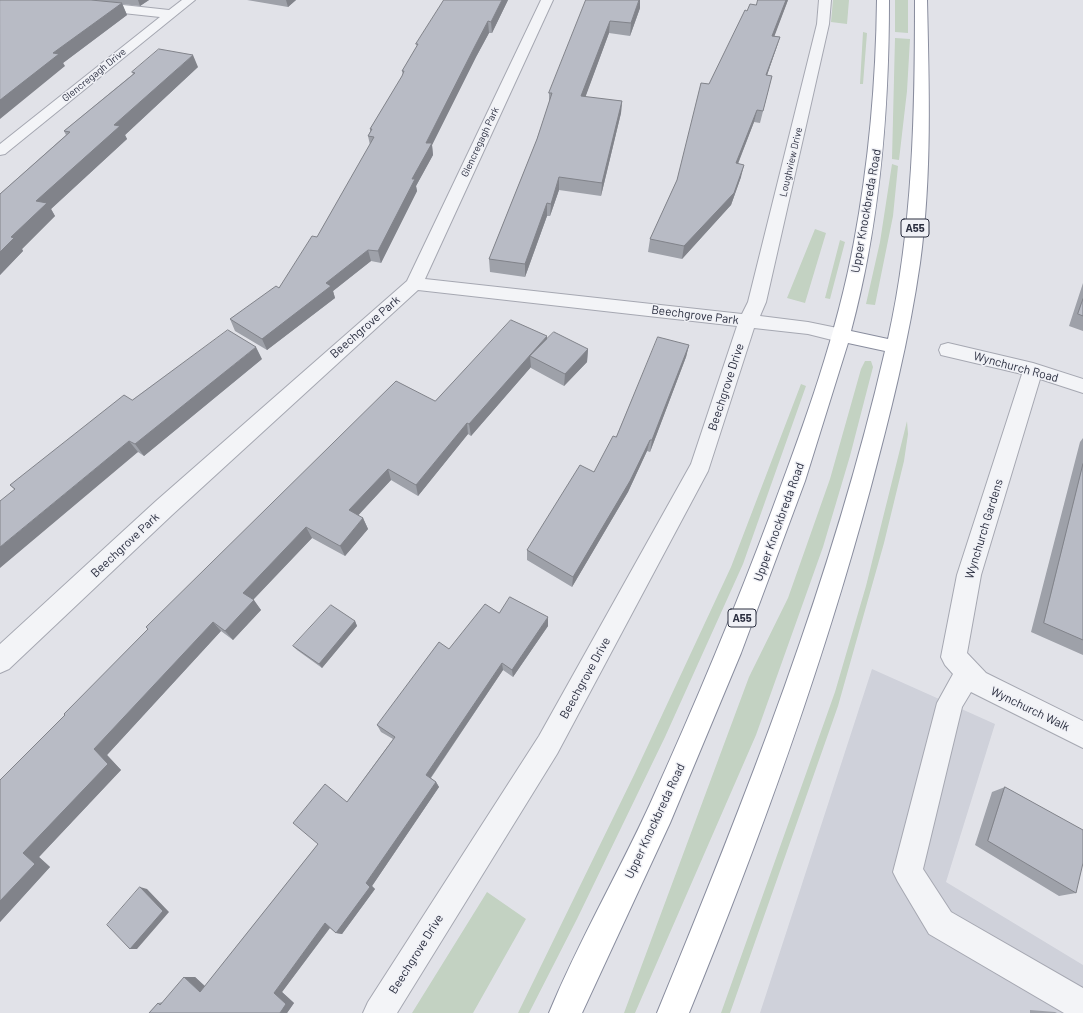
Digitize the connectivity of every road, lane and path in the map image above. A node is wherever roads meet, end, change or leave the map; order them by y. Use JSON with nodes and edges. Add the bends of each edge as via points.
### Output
{"nodes":[{"id":1,"x":189,"y":0,"type":"edge"},
{"id":2,"x":547,"y":0,"type":"edge"},
{"id":3,"x":825,"y":0,"type":"edge"},
{"id":4,"x":883,"y":0,"type":"edge"},
{"id":5,"x":921,"y":0,"type":"edge"},
{"id":6,"x":84,"y":4,"type":"edge"},
{"id":7,"x":170,"y":14,"type":"junction"},
{"id":8,"x":0,"y":151,"type":"edge"},
{"id":9,"x":414,"y":284,"type":"junction"},
{"id":10,"x":749,"y":322,"type":"junction"},
{"id":11,"x":840,"y":335,"type":"junction"},
{"id":12,"x":895,"y":347,"type":"junction"},
{"id":13,"x":948,"y":350,"type":"dead end"},
{"id":14,"x":1033,"y":370,"type":"junction"},
{"id":15,"x":1083,"y":386,"type":"edge"},
{"id":16,"x":0,"y":661,"type":"edge"},
{"id":17,"x":972,"y":677,"type":"junction"},
{"id":18,"x":1083,"y":735,"type":"edge"},
{"id":19,"x":1083,"y":1006,"type":"edge"},
{"id":20,"x":379,"y":1013,"type":"edge"},
{"id":21,"x":565,"y":1013,"type":"edge"},
{"id":22,"x":673,"y":1013,"type":"edge"}],
"edges":[{"from":1,"to":7,"type":"street","name":"Glencregagh Drive"},
{"from":2,"to":9,"type":"street","name":"Glencregagh Park"},
{"from":3,"to":10,"type":"street","name":"Loughview Drive","via":[[823,24],[770,253],[755,310]]},
{"from":4,"to":11,"type":"highway","name":"Upper Knockbreda Road","number":"A55","via":[[883,87],[876,155],[858,264]]},
{"from":5,"to":12,"type":"highway","number":"A55","via":[[919,188],[911,262]]},
{"from":6,"to":7,"type":"street"},
{"from":7,"to":8,"type":"street","name":"Glencregagh Drive"},
{"from":9,"to":10,"type":"street","name":"Beechgrove Park"},
{"from":9,"to":16,"type":"street","name":"Beechgrove Park","via":[[170,503]]},
{"from":10,"to":11,"type":"street","name":"Beechgrove Park","via":[[808,328]]},
{"from":10,"to":20,"type":"street","name":"Beechgrove Drive","via":[[701,465],[548,745]]},
{"from":11,"to":12,"type":"highway"},
{"from":11,"to":21,"type":"highway","name":"Upper Knockbreda Road","number":"A55","via":[[808,443],[754,589],[672,786]]},
{"from":12,"to":22,"type":"highway","number":"A55","via":[[873,443],[833,581],[801,678],[760,792]]},
{"from":13,"to":14,"type":"street","name":"Wynchurch Road"},
{"from":14,"to":15,"type":"street","name":"Wynchurch Road"},
{"from":14,"to":17,"type":"street","name":"Wynchurch Gardens","via":[[969,575],[954,657]]},
{"from":17,"to":18,"type":"street","name":"Wynchurch Walk"},
{"from":17,"to":19,"type":"street","via":[[950,703],[908,872],[940,923]]}]}
